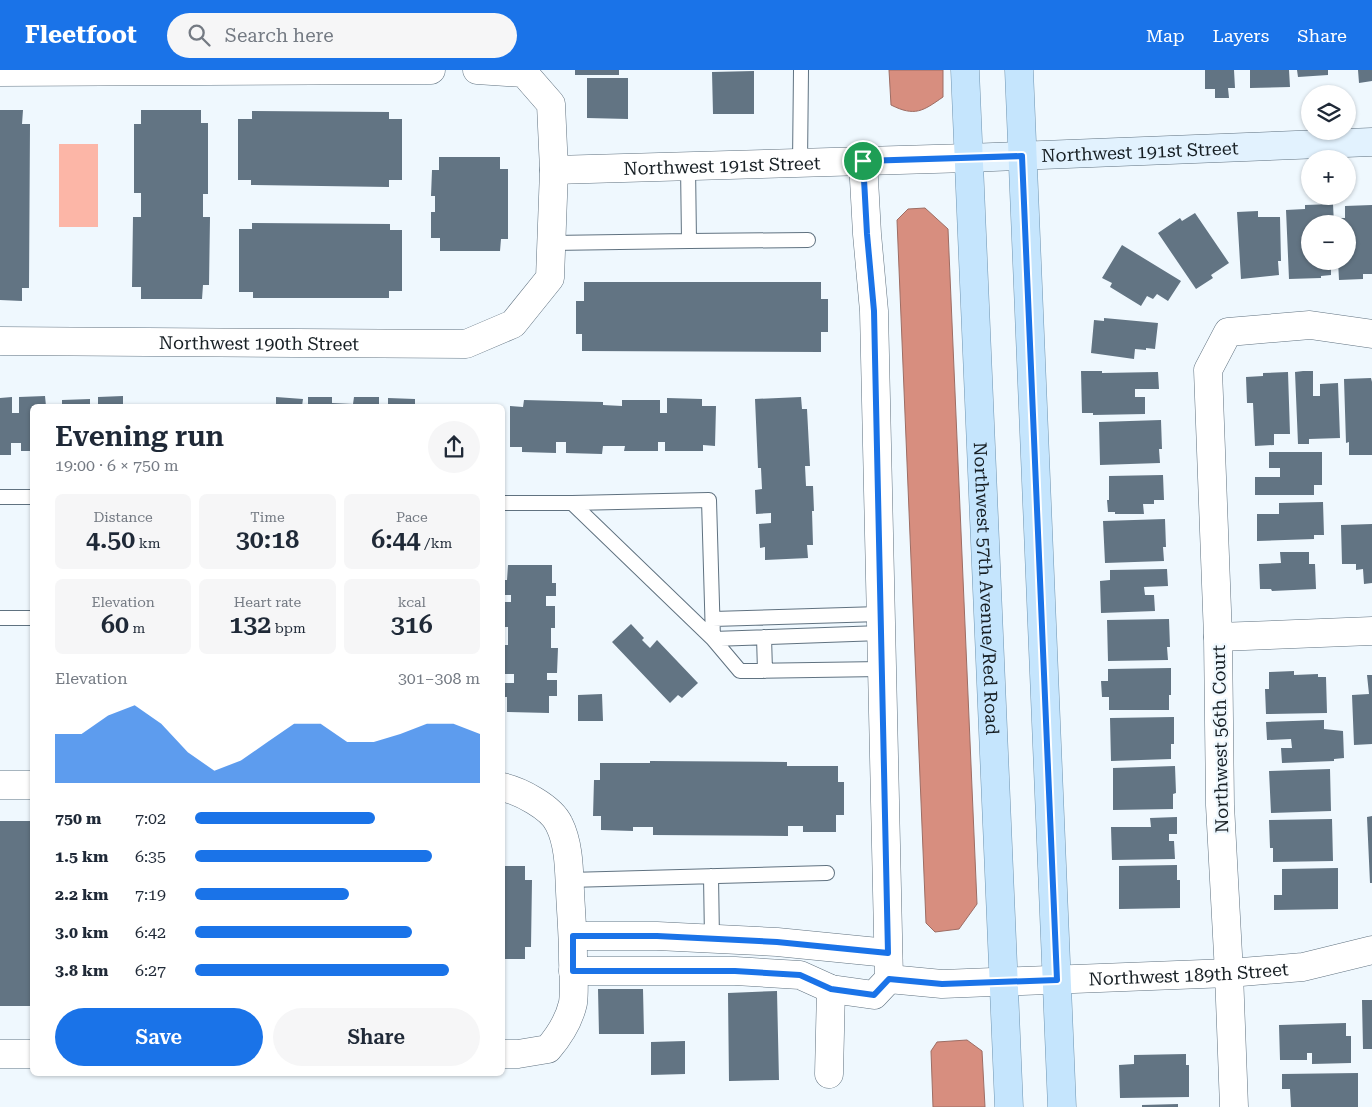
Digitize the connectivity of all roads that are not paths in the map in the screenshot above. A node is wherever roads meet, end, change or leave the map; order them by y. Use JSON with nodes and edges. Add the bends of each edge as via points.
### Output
{"nodes":[{"id":1,"x":431,"y":70,"type":"edge"},
{"id":2,"x":476,"y":70,"type":"edge"},
{"id":3,"x":801,"y":70,"type":"edge"},
{"id":4,"x":965,"y":70,"type":"edge"},
{"id":5,"x":1019,"y":70,"type":"edge"},
{"id":6,"x":0,"y":72,"type":"edge"},
{"id":7,"x":1372,"y":142,"type":"edge"},
{"id":8,"x":1022,"y":156,"type":"junction"},
{"id":9,"x":968,"y":158,"type":"junction"},
{"id":10,"x":863,"y":161,"type":"junction"},
{"id":11,"x":800,"y":163,"type":"junction"},
{"id":12,"x":688,"y":166,"type":"junction"},
{"id":13,"x":554,"y":170,"type":"junction"},
{"id":14,"x":808,"y":240,"type":"dead end"},
{"id":15,"x":689,"y":242,"type":"junction"},
{"id":16,"x":551,"y":243,"type":"junction"},
{"id":17,"x":1372,"y":334,"type":"edge"},
{"id":18,"x":0,"y":341,"type":"edge"},
{"id":19,"x":0,"y":497,"type":"edge"},
{"id":20,"x":30,"y":497,"type":"edge"},
{"id":21,"x":505,"y":503,"type":"edge"},
{"id":22,"x":572,"y":503,"type":"junction"},
{"id":23,"x":0,"y":618,"type":"edge"},
{"id":24,"x":30,"y":618,"type":"edge"},
{"id":25,"x":713,"y":619,"type":"junction"},
{"id":26,"x":880,"y":623,"type":"junction"},
{"id":27,"x":1372,"y":630,"type":"edge"},
{"id":28,"x":764,"y":637,"type":"junction"},
{"id":29,"x":1218,"y":637,"type":"junction"},
{"id":30,"x":713,"y":639,"type":"junction"},
{"id":31,"x":882,"y":669,"type":"junction"},
{"id":32,"x":765,"y":671,"type":"junction"},
{"id":33,"x":0,"y":785,"type":"edge"},
{"id":34,"x":30,"y":785,"type":"edge"},
{"id":35,"x":505,"y":788,"type":"edge"},
{"id":36,"x":827,"y":872,"type":"dead end"},
{"id":37,"x":711,"y":876,"type":"junction"},
{"id":38,"x":569,"y":880,"type":"junction"},
{"id":39,"x":573,"y":936,"type":"junction"},
{"id":40,"x":712,"y":939,"type":"junction"},
{"id":41,"x":1372,"y":950,"type":"edge"},
{"id":42,"x":888,"y":966,"type":"junction"},
{"id":43,"x":573,"y":971,"type":"junction"},
{"id":44,"x":1229,"y":973,"type":"junction"},
{"id":45,"x":1057,"y":980,"type":"junction"},
{"id":46,"x":1004,"y":982,"type":"junction"},
{"id":47,"x":831,"y":989,"type":"junction"},
{"id":48,"x":0,"y":1054,"type":"edge"},
{"id":49,"x":30,"y":1054,"type":"edge"},
{"id":50,"x":505,"y":1054,"type":"edge"},
{"id":51,"x":829,"y":1074,"type":"dead end"},
{"id":52,"x":1009,"y":1107,"type":"edge"},
{"id":53,"x":1062,"y":1107,"type":"edge"},
{"id":54,"x":1234,"y":1107,"type":"edge"}],
"edges":[{"from":1,"to":6,"type":"street"},
{"from":2,"to":13,"type":"street","via":[[524,74],[551,104]]},
{"from":3,"to":11,"type":"lane"},
{"from":4,"to":9,"type":"main road","name":"Northwest 57th Avenue/Red Road"},
{"from":5,"to":8,"type":"main road"},
{"from":7,"to":8,"type":"street","name":"Northwest 191st Street"},
{"from":8,"to":9,"type":"street","name":"Northwest 191st Street"},
{"from":8,"to":45,"type":"main road"},
{"from":9,"to":10,"type":"street","name":"Northwest 191st Street"},
{"from":9,"to":46,"type":"main road","name":"Northwest 57th Avenue/Red Road"},
{"from":10,"to":11,"type":"street","name":"Northwest 191st Street"},
{"from":10,"to":26,"type":"street","via":[[874,311]]},
{"from":11,"to":12,"type":"street","name":"Northwest 191st Street"},
{"from":12,"to":13,"type":"street","name":"Northwest 191st Street"},
{"from":12,"to":15,"type":"lane"},
{"from":13,"to":16,"type":"street"},
{"from":14,"to":15,"type":"lane"},
{"from":15,"to":16,"type":"lane"},
{"from":16,"to":18,"type":"street","name":"Northwest 190th Street","via":[[550,278],[513,324],[466,344]]},
{"from":17,"to":29,"type":"street","name":"Northwest 56th Court","via":[[1310,326],[1228,332],[1208,370]]},
{"from":19,"to":20,"type":"lane"},
{"from":21,"to":22,"type":"lane"},
{"from":22,"to":25,"type":"lane","via":[[709,500]]},
{"from":22,"to":30,"type":"lane"},
{"from":23,"to":24,"type":"lane"},
{"from":25,"to":26,"type":"lane"},
{"from":25,"to":30,"type":"lane"},
{"from":26,"to":28,"type":"lane"},
{"from":26,"to":31,"type":"street"},
{"from":27,"to":29,"type":"street"},
{"from":28,"to":30,"type":"lane"},
{"from":28,"to":32,"type":"lane"},
{"from":29,"to":44,"type":"street","name":"Northwest 56th Court","via":[[1220,804]]},
{"from":30,"to":32,"type":"lane","via":[[740,671]]},
{"from":31,"to":32,"type":"lane"},
{"from":31,"to":42,"type":"street"},
{"from":33,"to":34,"type":"street"},
{"from":35,"to":38,"type":"street","via":[[537,801],[558,822],[565,840]]},
{"from":36,"to":37,"type":"lane"},
{"from":37,"to":38,"type":"lane"},
{"from":37,"to":40,"type":"lane"},
{"from":38,"to":39,"type":"street"},
{"from":39,"to":40,"type":"street","name":"Northwest 189th Street"},
{"from":39,"to":43,"type":"street"},
{"from":40,"to":42,"type":"street","name":"Northwest 189th Street","via":[[777,942]]},
{"from":41,"to":44,"type":"street","name":"Northwest 189th Street","via":[[1303,967]]},
{"from":42,"to":46,"type":"street","name":"Northwest 189th Street","via":[[942,984]]},
{"from":42,"to":47,"type":"street","via":[[874,995]]},
{"from":43,"to":47,"type":"street","via":[[759,972],[800,975]]},
{"from":43,"to":50,"type":"street","via":[[573,1001],[569,1014],[564,1029],[548,1050]]},
{"from":44,"to":45,"type":"street","name":"Northwest 189th Street"},
{"from":44,"to":54,"type":"street","name":"Northwest 56th Court"},
{"from":45,"to":46,"type":"street","name":"Northwest 189th Street"},
{"from":45,"to":53,"type":"main road"},
{"from":46,"to":52,"type":"main road","name":"Northwest 57th Avenue/Red Road"},
{"from":47,"to":51,"type":"street"},
{"from":48,"to":49,"type":"street"}]}
